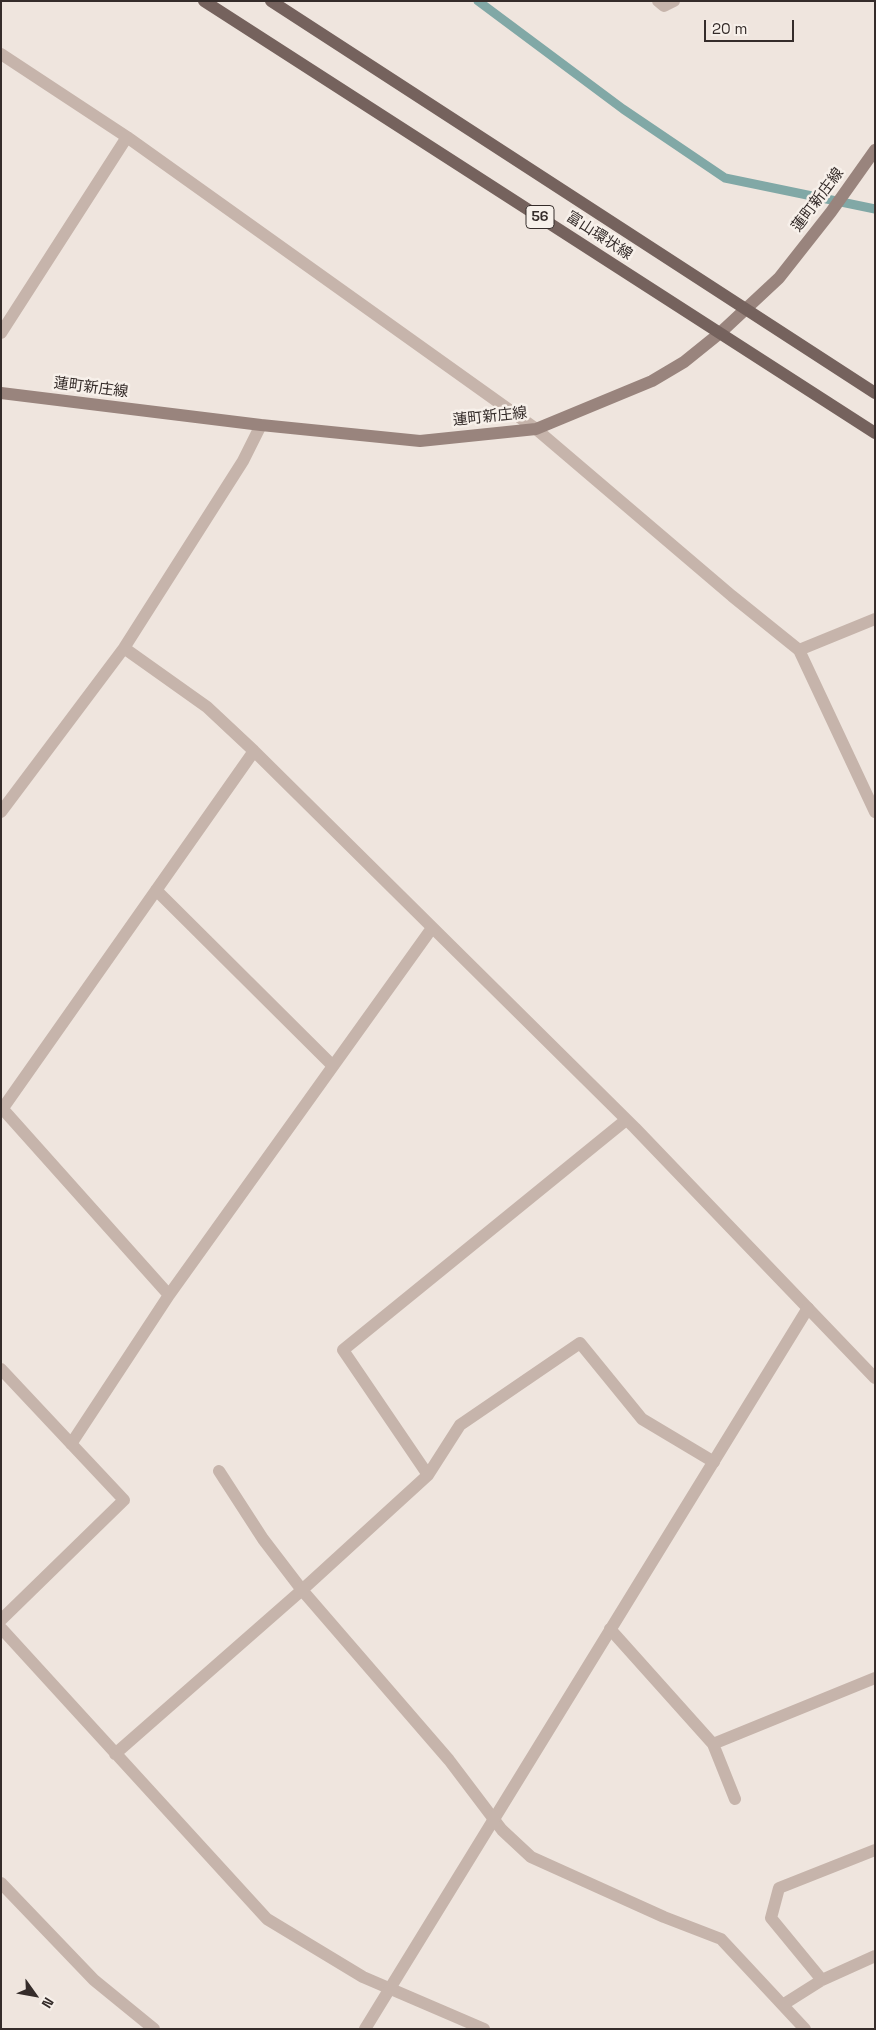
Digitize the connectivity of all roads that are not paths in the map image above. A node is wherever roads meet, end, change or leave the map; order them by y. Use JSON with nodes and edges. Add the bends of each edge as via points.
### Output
{"nodes":[{"id":1,"x":204,"y":1,"type":"edge"},
{"id":2,"x":271,"y":1,"type":"edge"},
{"id":3,"x":658,"y":1,"type":"edge"},
{"id":4,"x":674,"y":1,"type":"edge"},
{"id":5,"x":1,"y":54,"type":"edge"},
{"id":6,"x":127,"y":137,"type":"junction"},
{"id":7,"x":875,"y":150,"type":"edge"},
{"id":8,"x":748,"y":309,"type":"junction"},
{"id":9,"x":1,"y":333,"type":"edge"},
{"id":10,"x":720,"y":333,"type":"junction"},
{"id":11,"x":1,"y":393,"type":"edge"},
{"id":12,"x":875,"y":393,"type":"edge"},
{"id":13,"x":261,"y":425,"type":"junction"},
{"id":14,"x":536,"y":429,"type":"junction"},
{"id":15,"x":875,"y":434,"type":"edge"},
{"id":16,"x":875,"y":619,"type":"edge"},
{"id":17,"x":124,"y":648,"type":"junction"},
{"id":18,"x":800,"y":650,"type":"junction"},
{"id":19,"x":254,"y":752,"type":"junction"},
{"id":20,"x":1,"y":812,"type":"edge"},
{"id":21,"x":875,"y":812,"type":"edge"},
{"id":22,"x":156,"y":890,"type":"junction"},
{"id":23,"x":432,"y":928,"type":"junction"},
{"id":24,"x":333,"y":1066,"type":"junction"},
{"id":25,"x":2,"y":1108,"type":"edge"},
{"id":26,"x":626,"y":1120,"type":"junction"},
{"id":27,"x":168,"y":1295,"type":"junction"},
{"id":28,"x":808,"y":1308,"type":"junction"},
{"id":29,"x":1,"y":1369,"type":"edge"},
{"id":30,"x":875,"y":1378,"type":"edge"},
{"id":31,"x":71,"y":1444,"type":"junction"},
{"id":32,"x":714,"y":1462,"type":"junction"},
{"id":33,"x":219,"y":1472,"type":"dead end"},
{"id":34,"x":428,"y":1475,"type":"junction"},
{"id":35,"x":302,"y":1590,"type":"junction"},
{"id":36,"x":1,"y":1620,"type":"edge"},
{"id":37,"x":1,"y":1628,"type":"edge"},
{"id":38,"x":610,"y":1629,"type":"junction"},
{"id":39,"x":875,"y":1678,"type":"edge"},
{"id":40,"x":713,"y":1744,"type":"junction"},
{"id":41,"x":115,"y":1754,"type":"junction"},
{"id":42,"x":735,"y":1799,"type":"dead end"},
{"id":43,"x":494,"y":1818,"type":"junction"},
{"id":44,"x":875,"y":1850,"type":"edge"},
{"id":45,"x":1,"y":1883,"type":"edge"},
{"id":46,"x":875,"y":1956,"type":"edge"},
{"id":47,"x":822,"y":1980,"type":"junction"},
{"id":48,"x":390,"y":1989,"type":"junction"},
{"id":49,"x":784,"y":2004,"type":"junction"},
{"id":50,"x":154,"y":2029,"type":"edge"},
{"id":51,"x":365,"y":2029,"type":"edge"},
{"id":52,"x":484,"y":2029,"type":"edge"},
{"id":53,"x":805,"y":2029,"type":"edge"}],
"edges":[{"from":1,"to":10,"type":"main road","name":"富山環状線","number":"56"},
{"from":2,"to":8,"type":"main road","name":"富山環状線","number":"56"},
{"from":3,"to":4,"type":"street","via":[[664,6]]},
{"from":5,"to":6,"type":"street"},
{"from":6,"to":9,"type":"street"},
{"from":6,"to":14,"type":"street"},
{"from":7,"to":8,"type":"main road","name":"蓮町新庄線","via":[[779,278]]},
{"from":8,"to":10,"type":"main road","name":"蓮町新庄線"},
{"from":8,"to":12,"type":"main road","name":"富山環状線","number":"56"},
{"from":10,"to":14,"type":"main road","name":"蓮町新庄線","via":[[652,382]]},
{"from":10,"to":15,"type":"main road","name":"富山環状線","number":"56"},
{"from":11,"to":13,"type":"main road","name":"蓮町新庄線"},
{"from":13,"to":14,"type":"main road","name":"蓮町新庄線","via":[[420,441]]},
{"from":13,"to":17,"type":"street","via":[[243,461]]},
{"from":14,"to":18,"type":"street"},
{"from":16,"to":18,"type":"street"},
{"from":17,"to":19,"type":"street","via":[[207,708]]},
{"from":17,"to":20,"type":"street"},
{"from":18,"to":21,"type":"street"},
{"from":19,"to":22,"type":"street"},
{"from":19,"to":23,"type":"street"},
{"from":22,"to":24,"type":"street"},
{"from":22,"to":25,"type":"street"},
{"from":23,"to":24,"type":"street"},
{"from":23,"to":26,"type":"street"},
{"from":24,"to":27,"type":"street"},
{"from":25,"to":27,"type":"street"},
{"from":26,"to":28,"type":"street"},
{"from":26,"to":34,"type":"street","via":[[343,1350]]},
{"from":27,"to":31,"type":"street"},
{"from":28,"to":30,"type":"street"},
{"from":28,"to":32,"type":"street"},
{"from":29,"to":31,"type":"street"},
{"from":31,"to":36,"type":"street","via":[[124,1500]]},
{"from":32,"to":34,"type":"street","via":[[642,1419],[580,1343],[460,1425]]},
{"from":32,"to":38,"type":"street"},
{"from":33,"to":35,"type":"street","via":[[263,1539]]},
{"from":34,"to":35,"type":"street"},
{"from":35,"to":41,"type":"street"},
{"from":35,"to":43,"type":"street","via":[[450,1760]]},
{"from":37,"to":41,"type":"street"},
{"from":38,"to":40,"type":"street"},
{"from":38,"to":43,"type":"street"},
{"from":39,"to":40,"type":"street"},
{"from":40,"to":42,"type":"street"},
{"from":41,"to":48,"type":"street","via":[[267,1919],[363,1977]]},
{"from":43,"to":48,"type":"street"},
{"from":43,"to":49,"type":"street","via":[[502,1830],[531,1856],[664,1917],[721,1939]]},
{"from":44,"to":47,"type":"street","via":[[779,1888],[771,1918]]},
{"from":45,"to":50,"type":"street","via":[[94,1980]]},
{"from":46,"to":47,"type":"street"},
{"from":47,"to":49,"type":"street"},
{"from":48,"to":51,"type":"street"},
{"from":48,"to":52,"type":"street"},
{"from":49,"to":53,"type":"street"}]}
